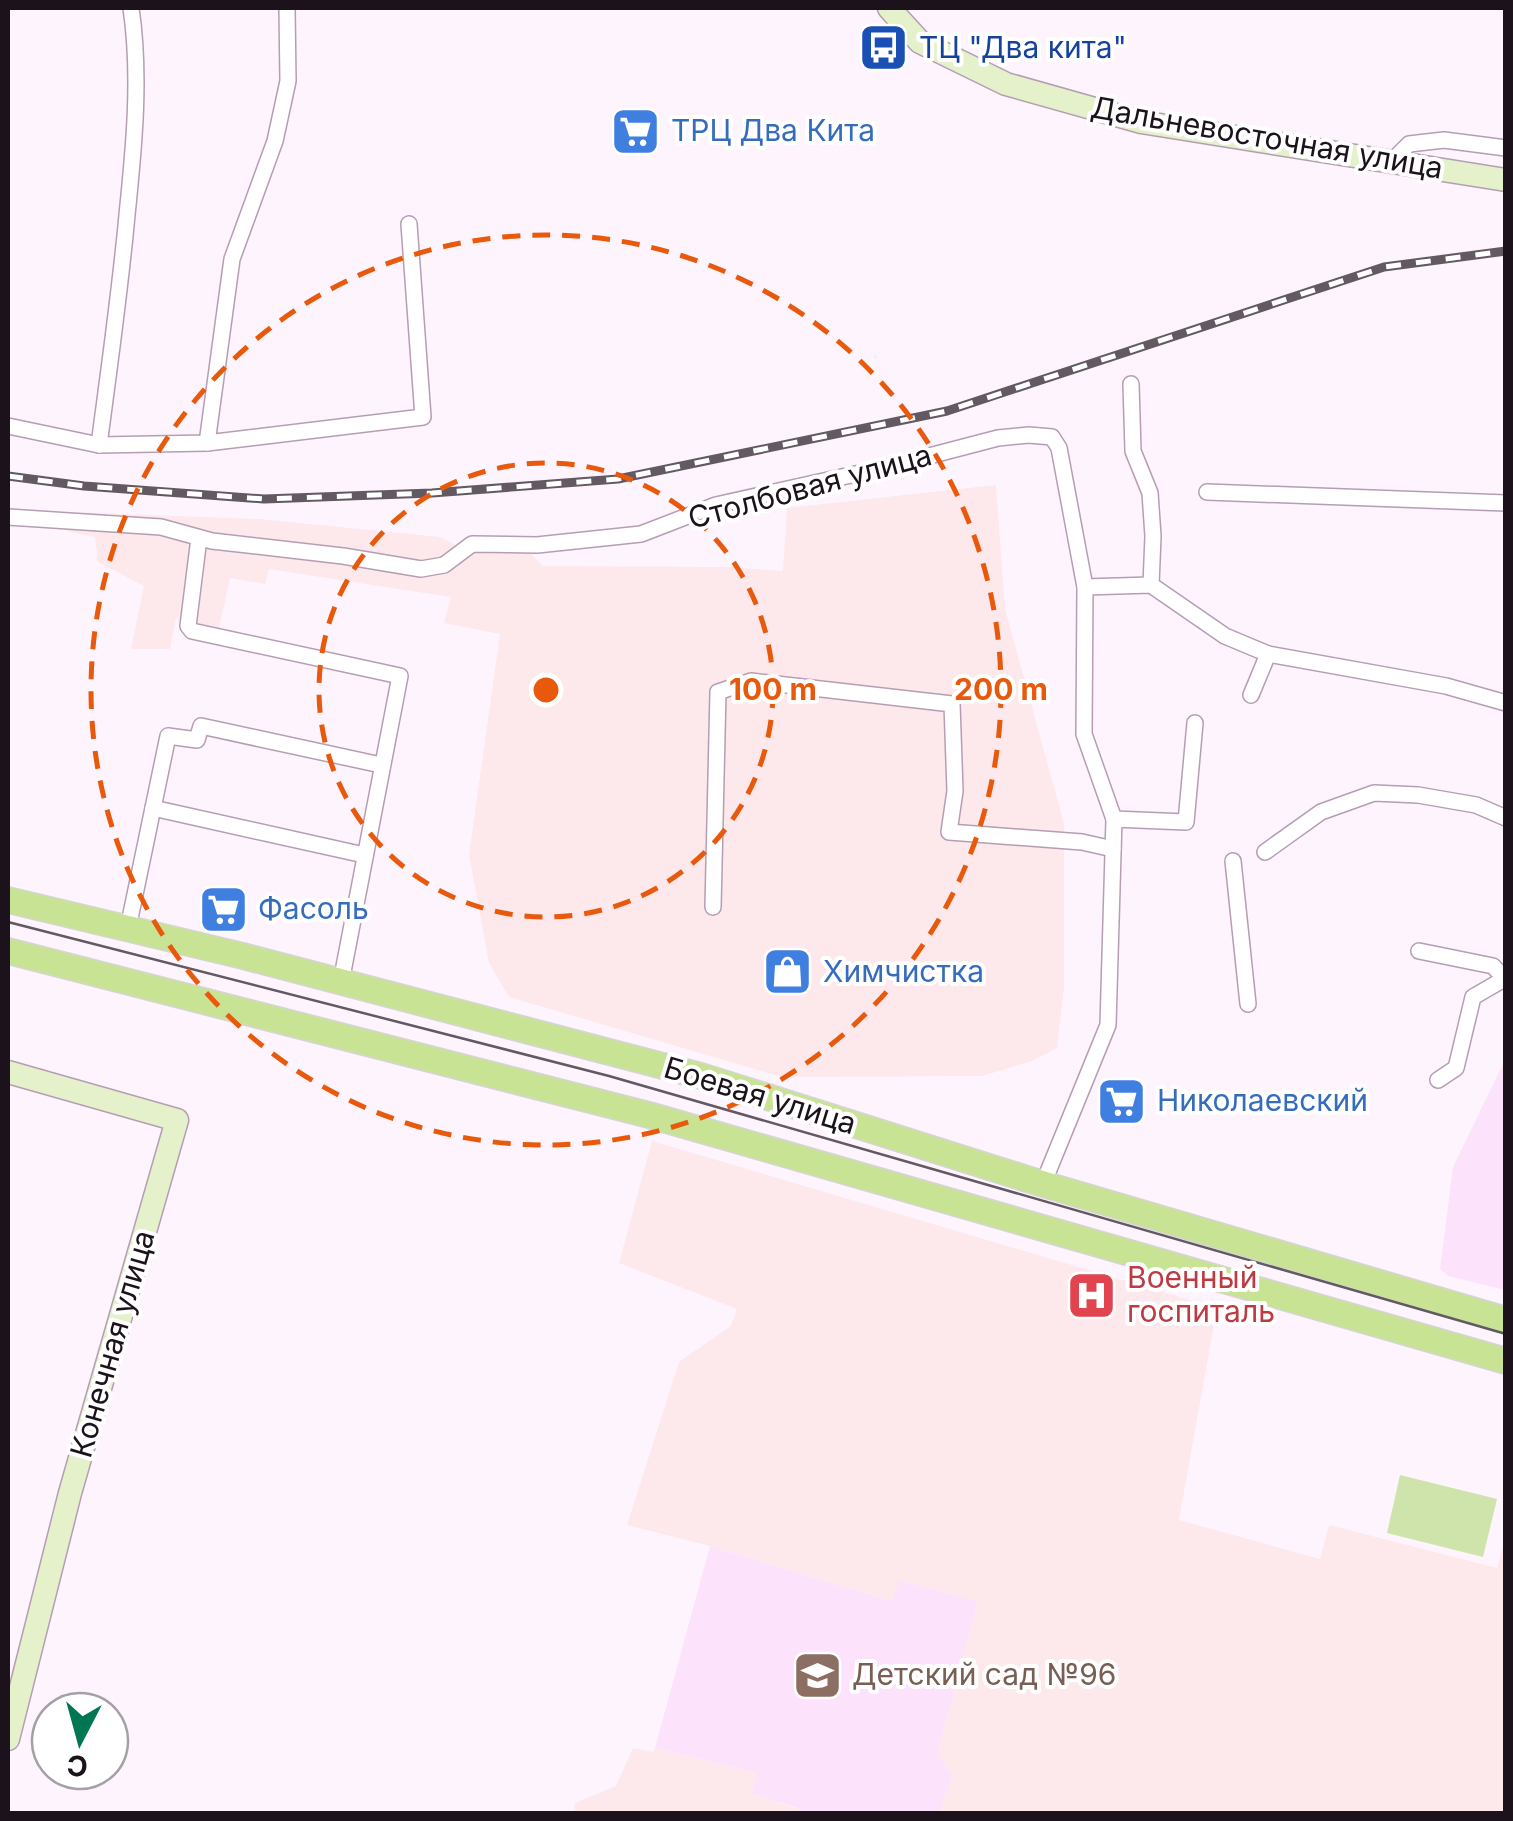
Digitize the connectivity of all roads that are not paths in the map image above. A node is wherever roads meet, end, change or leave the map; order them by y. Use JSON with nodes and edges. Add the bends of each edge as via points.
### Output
{"nodes":[{"id":1,"x":131,"y":8,"type":"edge"},
{"id":2,"x":288,"y":8,"type":"edge"},
{"id":3,"x":890,"y":8,"type":"edge"},
{"id":4,"x":1506,"y":148,"type":"edge"},
{"id":5,"x":1390,"y":163,"type":"junction"},
{"id":6,"x":1506,"y":180,"type":"edge"},
{"id":7,"x":409,"y":224,"type":"dead end"},
{"id":8,"x":1131,"y":384,"type":"dead end"},
{"id":9,"x":8,"y":426,"type":"edge"},
{"id":10,"x":208,"y":443,"type":"junction"},
{"id":11,"x":99,"y":445,"type":"junction"},
{"id":12,"x":1207,"y":492,"type":"dead end"},
{"id":13,"x":1506,"y":504,"type":"edge"},
{"id":14,"x":8,"y":517,"type":"edge"},
{"id":15,"x":199,"y":538,"type":"junction"},
{"id":16,"x":1151,"y":586,"type":"junction"},
{"id":17,"x":1085,"y":587,"type":"junction"},
{"id":18,"x":1268,"y":654,"type":"junction"},
{"id":19,"x":1251,"y":694,"type":"dead end"},
{"id":20,"x":1506,"y":702,"type":"edge"},
{"id":21,"x":1195,"y":723,"type":"dead end"},
{"id":22,"x":381,"y":765,"type":"junction"},
{"id":23,"x":152,"y":808,"type":"junction"},
{"id":24,"x":1506,"y":818,"type":"edge"},
{"id":25,"x":1114,"y":819,"type":"junction"},
{"id":26,"x":1113,"y":849,"type":"junction"},
{"id":27,"x":1265,"y":852,"type":"dead end"},
{"id":28,"x":364,"y":855,"type":"junction"},
{"id":29,"x":1233,"y":861,"type":"dead end"},
{"id":30,"x":8,"y":900,"type":"edge"},
{"id":31,"x":713,"y":907,"type":"dead end"},
{"id":32,"x":128,"y":928,"type":"junction"},
{"id":33,"x":8,"y":951,"type":"edge"},
{"id":34,"x":1418,"y":951,"type":"dead end"},
{"id":35,"x":1504,"y":978,"type":"edge"},
{"id":36,"x":341,"y":982,"type":"junction"},
{"id":37,"x":1248,"y":1004,"type":"dead end"},
{"id":38,"x":8,"y":1072,"type":"edge"},
{"id":39,"x":1438,"y":1080,"type":"dead end"},
{"id":40,"x":1043,"y":1184,"type":"junction"},
{"id":41,"x":1030,"y":1222,"type":"junction"},
{"id":42,"x":1506,"y":1320,"type":"edge"},
{"id":43,"x":1506,"y":1361,"type":"edge"},
{"id":44,"x":8,"y":1739,"type":"edge"}],
"edges":[{"from":1,"to":11,"type":"street","via":[[135,143]]},
{"from":2,"to":10,"type":"street","via":[[288,82],[275,140],[232,259]]},
{"from":3,"to":5,"type":"street","name":"Дальневосточная улица","via":[[920,42],[1006,84],[1141,122]]},
{"from":4,"to":5,"type":"street","via":[[1444,140],[1409,144]]},
{"from":5,"to":6,"type":"street","name":"Дальневосточная улица"},
{"from":7,"to":10,"type":"street","via":[[423,417]]},
{"from":8,"to":16,"type":"street","via":[[1133,451],[1150,494]]},
{"from":9,"to":11,"type":"street"},
{"from":10,"to":11,"type":"street"},
{"from":12,"to":13,"type":"street"},
{"from":14,"to":15,"type":"street","name":"Столбовая улица","via":[[161,527]]},
{"from":15,"to":17,"type":"street","name":"Столбовая улица","via":[[436,568],[472,544],[641,534],[716,505],[998,438],[1040,435],[1058,448]]},
{"from":15,"to":22,"type":"street","via":[[192,630],[400,676]]},
{"from":16,"to":17,"type":"street"},
{"from":16,"to":18,"type":"street","via":[[1224,636]]},
{"from":17,"to":25,"type":"street","name":"Столбовая улица","via":[[1084,734]]},
{"from":18,"to":19,"type":"street"},
{"from":18,"to":20,"type":"street"},
{"from":21,"to":25,"type":"street","via":[[1186,822]]},
{"from":22,"to":23,"type":"street","via":[[201,726],[197,740],[168,736]]},
{"from":22,"to":28,"type":"street"},
{"from":23,"to":28,"type":"street"},
{"from":23,"to":32,"type":"street"},
{"from":24,"to":27,"type":"street","via":[[1476,806],[1374,792],[1321,812]]},
{"from":25,"to":26,"type":"street","name":"Столбовая улица"},
{"from":26,"to":31,"type":"street","via":[[949,832],[955,792],[952,704],[751,681],[718,692]]},
{"from":26,"to":40,"type":"street","name":"Столбовая улица","via":[[1108,1025]]},
{"from":28,"to":36,"type":"street"},
{"from":29,"to":37,"type":"street"},
{"from":30,"to":32,"type":"main road","name":"Боевая улица"},
{"from":32,"to":36,"type":"main road","name":"Боевая улица"},
{"from":33,"to":41,"type":"main road","name":"Боевая улица","via":[[632,1111]]},
{"from":34,"to":35,"type":"street","via":[[1493,966]]},
{"from":35,"to":39,"type":"street","via":[[1473,997],[1456,1068]]},
{"from":36,"to":40,"type":"main road","name":"Боевая улица","via":[[700,1076]]},
{"from":38,"to":44,"type":"street","name":"Конечная улица","via":[[177,1120]]},
{"from":40,"to":41,"type":"main road","name":"Столбовая улица"},
{"from":40,"to":42,"type":"main road","name":"Боевая улица"},
{"from":41,"to":43,"type":"main road","name":"Боевая улица"}]}
